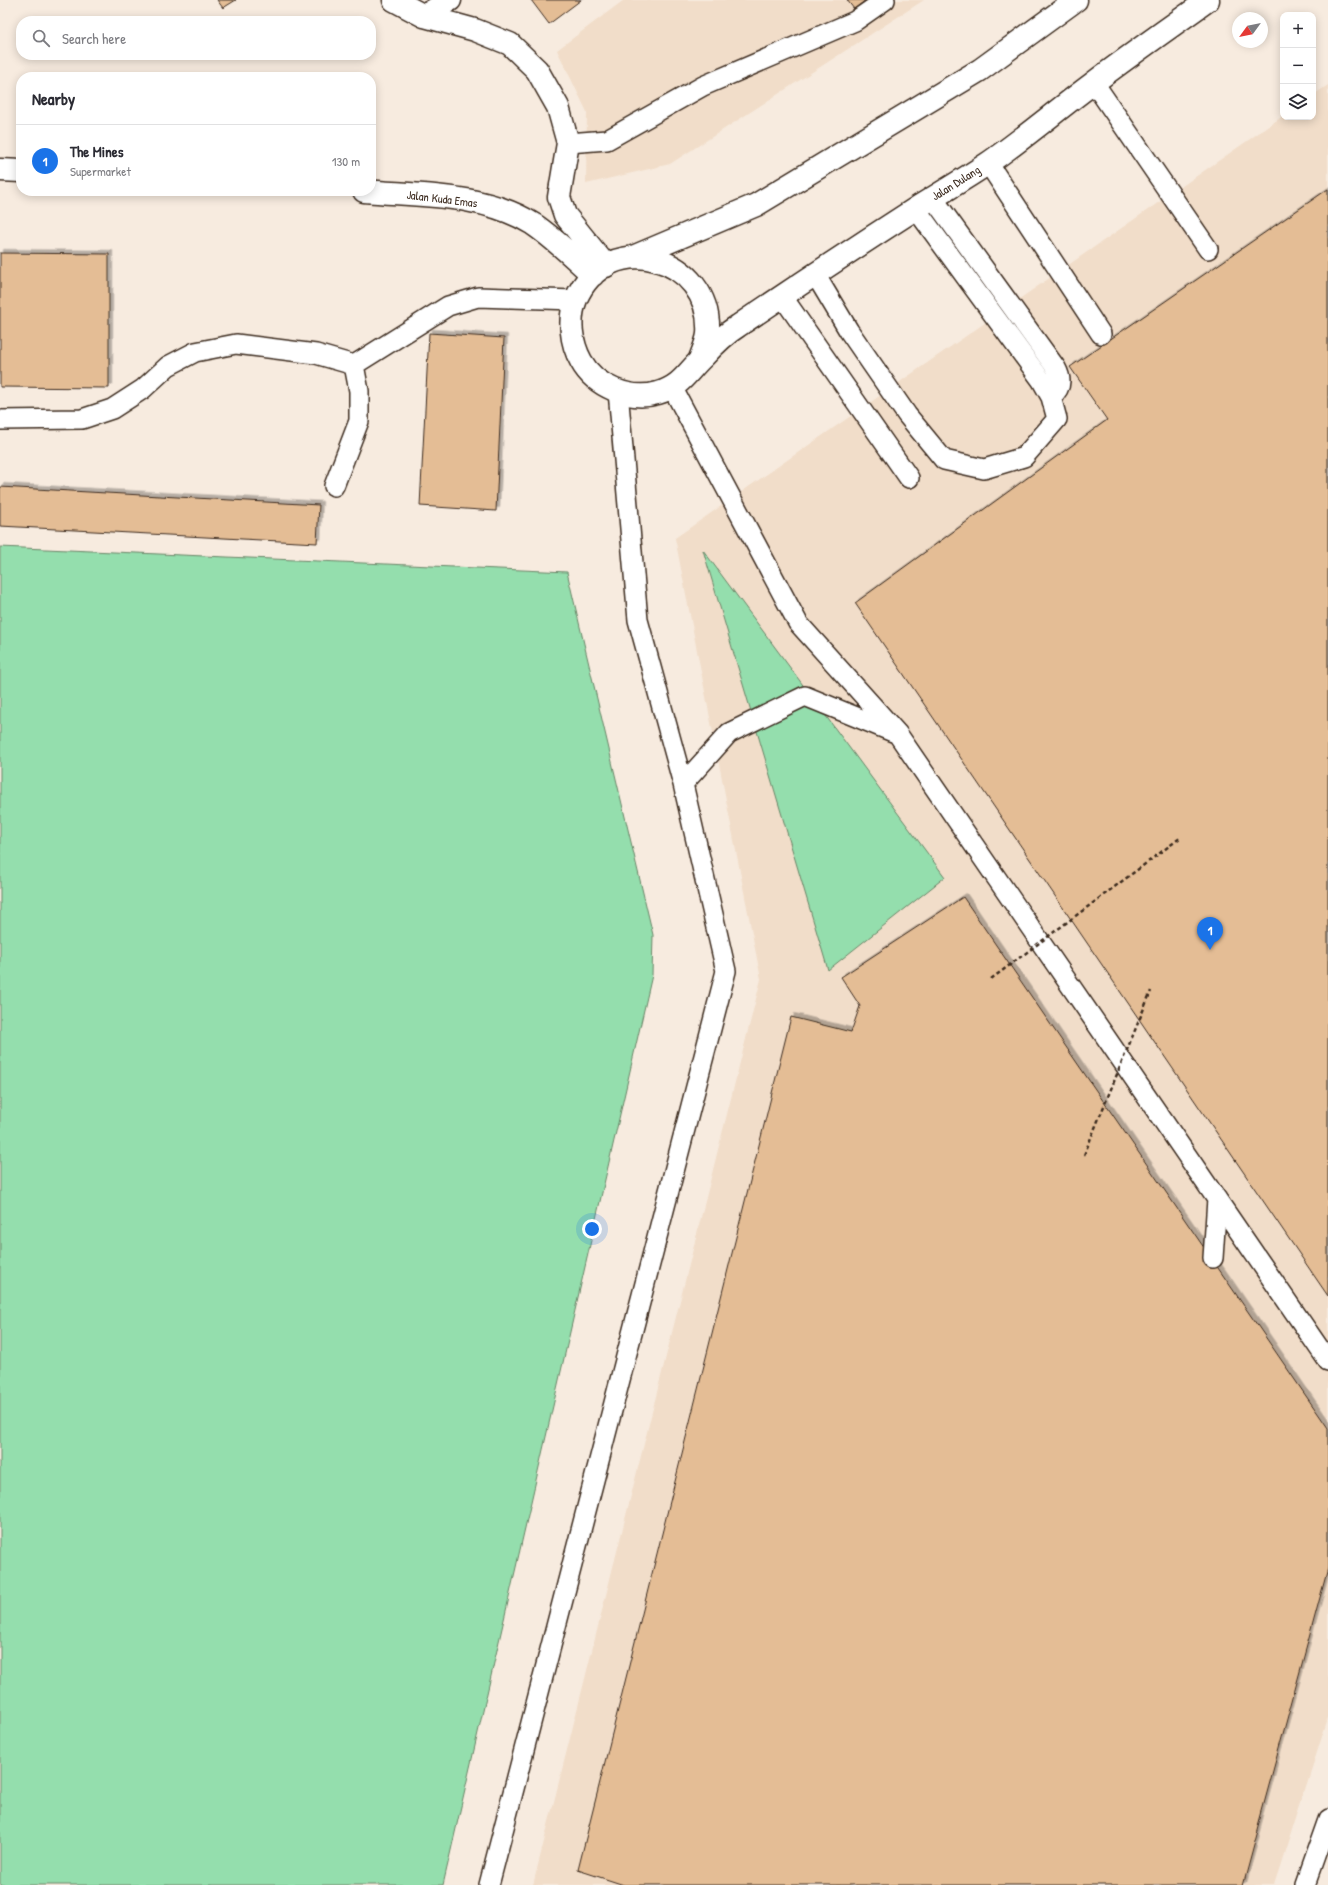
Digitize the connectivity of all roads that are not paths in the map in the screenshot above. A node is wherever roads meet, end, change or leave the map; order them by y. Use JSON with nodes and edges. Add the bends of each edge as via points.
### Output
{"nodes":[{"id":1,"x":394,"y":0,"type":"edge"},
{"id":2,"x":450,"y":0,"type":"edge"},
{"id":3,"x":885,"y":0,"type":"edge"},
{"id":4,"x":1076,"y":0,"type":"edge"},
{"id":5,"x":1208,"y":0,"type":"edge"},
{"id":6,"x":424,"y":16,"type":"junction"},
{"id":7,"x":1094,"y":83,"type":"junction"},
{"id":8,"x":568,"y":143,"type":"junction"},
{"id":9,"x":988,"y":163,"type":"junction"},
{"id":10,"x":0,"y":170,"type":"edge"},
{"id":11,"x":16,"y":171,"type":"edge"},
{"id":12,"x":376,"y":192,"type":"edge"},
{"id":13,"x":924,"y":203,"type":"junction"},
{"id":14,"x":1208,"y":249,"type":"dead end"},
{"id":15,"x":632,"y":257,"type":"junction"},
{"id":16,"x":600,"y":270,"type":"junction"},
{"id":17,"x":815,"y":274,"type":"junction"},
{"id":18,"x":782,"y":296,"type":"junction"},
{"id":19,"x":575,"y":300,"type":"junction"},
{"id":20,"x":1101,"y":334,"type":"dead end"},
{"id":21,"x":700,"y":359,"type":"junction"},
{"id":22,"x":354,"y":365,"type":"junction"},
{"id":23,"x":672,"y":387,"type":"junction"},
{"id":24,"x":618,"y":391,"type":"junction"},
{"id":25,"x":0,"y":420,"type":"edge"},
{"id":26,"x":909,"y":478,"type":"dead end"},
{"id":27,"x":334,"y":486,"type":"dead end"},
{"id":28,"x":897,"y":733,"type":"junction"},
{"id":29,"x":683,"y":784,"type":"junction"},
{"id":30,"x":1217,"y":1199,"type":"junction"},
{"id":31,"x":1213,"y":1258,"type":"dead end"},
{"id":32,"x":1328,"y":1361,"type":"edge"},
{"id":33,"x":1328,"y":1820,"type":"edge"},
{"id":34,"x":489,"y":1885,"type":"edge"},
{"id":35,"x":1304,"y":1885,"type":"edge"}],
"edges":[{"from":1,"to":6,"type":"street"},
{"from":2,"to":6,"type":"street"},
{"from":3,"to":8,"type":"lane","via":[[854,21],[703,86],[606,140]]},
{"from":4,"to":15,"type":"street","via":[[980,70],[756,206]]},
{"from":5,"to":7,"type":"street","name":"Jalan Dulang"},
{"from":6,"to":8,"type":"street","via":[[475,30],[510,44],[537,70],[558,107]]},
{"from":7,"to":9,"type":"street","name":"Jalan Dulang"},
{"from":7,"to":14,"type":"lane"},
{"from":8,"to":16,"type":"street","via":[[559,197],[565,215]]},
{"from":9,"to":13,"type":"street","name":"Jalan Dulang"},
{"from":9,"to":20,"type":"lane"},
{"from":10,"to":11,"type":"street"},
{"from":12,"to":16,"type":"street","name":"Jalan Kuda Emas","via":[[469,200],[510,212]]},
{"from":13,"to":17,"type":"street","name":"Jalan Dulang"},
{"from":13,"to":17,"type":"lane","via":[[1051,397],[1057,419],[1024,457],[984,469],[944,460],[907,414],[849,332]]},
{"from":15,"to":16,"type":"street"},
{"from":15,"to":21,"type":"street","via":[[656,260],[679,270],[697,288],[706,311],[708,335]]},
{"from":16,"to":19,"type":"street","via":[[583,286]]},
{"from":17,"to":18,"type":"street","name":"Jalan Dulang"},
{"from":18,"to":21,"type":"street","name":"Jalan Dulang","via":[[728,333]]},
{"from":18,"to":26,"type":"lane"},
{"from":19,"to":22,"type":"lane","via":[[478,297],[448,306]]},
{"from":19,"to":24,"type":"street","via":[[571,316],[573,340],[581,362],[597,380]]},
{"from":21,"to":23,"type":"street","via":[[688,375]]},
{"from":22,"to":25,"type":"lane","via":[[316,354],[236,344],[195,352],[168,366],[143,389],[112,408],[82,419]]},
{"from":22,"to":27,"type":"lane","via":[[359,391],[359,421]]},
{"from":23,"to":24,"type":"street","via":[[646,395]]},
{"from":23,"to":28,"type":"lane","via":[[798,622]]},
{"from":24,"to":29,"type":"lane","via":[[638,620]]},
{"from":28,"to":29,"type":"lane","via":[[805,696],[729,733]]},
{"from":28,"to":30,"type":"lane"},
{"from":29,"to":34,"type":"lane","via":[[726,971]]},
{"from":30,"to":31,"type":"lane"},
{"from":30,"to":32,"type":"lane"},
{"from":33,"to":35,"type":"lane"}]}
